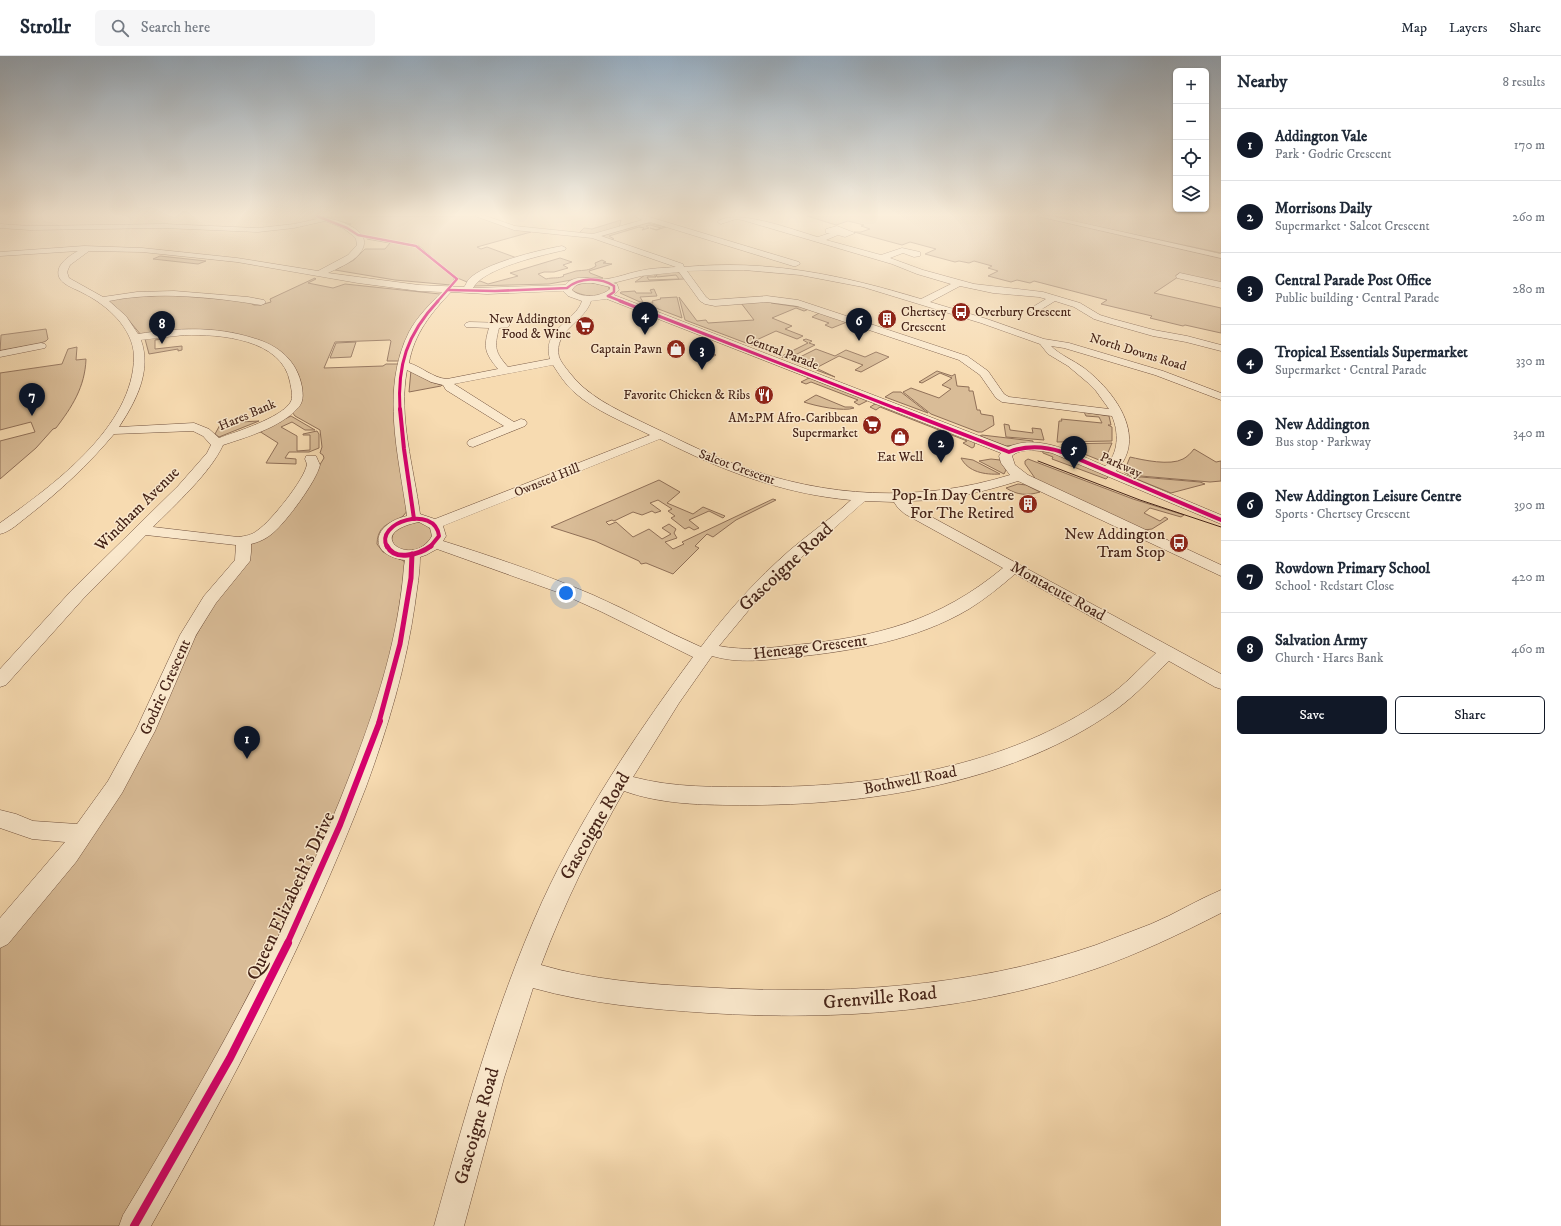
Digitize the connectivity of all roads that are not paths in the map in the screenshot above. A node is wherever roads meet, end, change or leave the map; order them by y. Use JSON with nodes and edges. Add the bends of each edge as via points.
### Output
{"nodes":[{"id":1,"x":63,"y":271,"type":"edge"},
{"id":2,"x":301,"y":271,"type":"edge"},
{"id":3,"x":326,"y":271,"type":"edge"},
{"id":4,"x":489,"y":271,"type":"edge"},
{"id":5,"x":667,"y":271,"type":"edge"},
{"id":6,"x":683,"y":271,"type":"edge"},
{"id":7,"x":782,"y":271,"type":"edge"},
{"id":8,"x":920,"y":271,"type":"edge"},
{"id":9,"x":948,"y":271,"type":"dead end"},
{"id":10,"x":800,"y":272,"type":"joint"},
{"id":11,"x":320,"y":274,"type":"junction"},
{"id":12,"x":936,"y":276,"type":"junction"},
{"id":13,"x":1180,"y":276,"type":"dead end"},
{"id":14,"x":964,"y":280,"type":"junction"},
{"id":15,"x":605,"y":282,"type":"junction"},
{"id":16,"x":1221,"y":285,"type":"edge"},
{"id":17,"x":566,"y":288,"type":"junction"},
{"id":18,"x":448,"y":290,"type":"junction"},
{"id":19,"x":467,"y":291,"type":"junction"},
{"id":20,"x":608,"y":296,"type":"junction"},
{"id":21,"x":587,"y":298,"type":"junction"},
{"id":22,"x":1054,"y":298,"type":"junction"},
{"id":23,"x":101,"y":300,"type":"junction"},
{"id":24,"x":261,"y":302,"type":"dead end"},
{"id":25,"x":922,"y":302,"type":"junction"},
{"id":26,"x":711,"y":303,"type":"junction"},
{"id":27,"x":1034,"y":310,"type":"dead end"},
{"id":28,"x":717,"y":313,"type":"dead end"},
{"id":29,"x":1139,"y":319,"type":"dead end"},
{"id":30,"x":469,"y":325,"type":"dead end"},
{"id":31,"x":1128,"y":326,"type":"junction"},
{"id":32,"x":136,"y":338,"type":"junction"},
{"id":33,"x":1044,"y":342,"type":"junction"},
{"id":34,"x":41,"y":346,"type":"dead end"},
{"id":35,"x":1221,"y":348,"type":"edge"},
{"id":36,"x":0,"y":354,"type":"edge"},
{"id":37,"x":1212,"y":356,"type":"dead end"},
{"id":38,"x":556,"y":361,"type":"junction"},
{"id":39,"x":403,"y":366,"type":"junction"},
{"id":40,"x":506,"y":371,"type":"junction"},
{"id":41,"x":447,"y":382,"type":"junction"},
{"id":42,"x":1221,"y":397,"type":"edge"},
{"id":43,"x":1116,"y":413,"type":"junction"},
{"id":44,"x":110,"y":431,"type":"junction"},
{"id":45,"x":660,"y":435,"type":"junction"},
{"id":46,"x":217,"y":443,"type":"junction"},
{"id":47,"x":473,"y":443,"type":"dead end"},
{"id":48,"x":1009,"y":452,"type":"junction"},
{"id":49,"x":311,"y":460,"type":"dead end"},
{"id":50,"x":1108,"y":472,"type":"junction"},
{"id":51,"x":1020,"y":476,"type":"junction"},
{"id":52,"x":859,"y":496,"type":"junction"},
{"id":53,"x":899,"y":497,"type":"junction"},
{"id":54,"x":414,"y":519,"type":"junction"},
{"id":55,"x":1221,"y":520,"type":"edge"},
{"id":56,"x":434,"y":524,"type":"junction"},
{"id":57,"x":0,"y":530,"type":"edge"},
{"id":58,"x":142,"y":530,"type":"junction"},
{"id":59,"x":243,"y":541,"type":"junction"},
{"id":60,"x":434,"y":543,"type":"junction"},
{"id":61,"x":412,"y":554,"type":"junction"},
{"id":62,"x":1014,"y":567,"type":"junction"},
{"id":63,"x":1221,"y":571,"type":"edge"},
{"id":64,"x":706,"y":652,"type":"junction"},
{"id":65,"x":1168,"y":652,"type":"junction"},
{"id":66,"x":0,"y":680,"type":"edge"},
{"id":67,"x":1221,"y":682,"type":"edge"},
{"id":68,"x":619,"y":781,"type":"junction"},
{"id":69,"x":0,"y":819,"type":"edge"},
{"id":70,"x":83,"y":834,"type":"junction"},
{"id":71,"x":1221,"y":901,"type":"edge"},
{"id":72,"x":0,"y":936,"type":"edge"},
{"id":73,"x":525,"y":973,"type":"junction"},
{"id":74,"x":134,"y":1226,"type":"edge"},
{"id":75,"x":449,"y":1226,"type":"edge"}],
"edges":[{"from":1,"to":23,"type":"street","via":[[68,282]]},
{"from":2,"to":11,"type":"street"},
{"from":3,"to":11,"type":"street"},
{"from":4,"to":19,"type":"street","via":[[472,281]]},
{"from":5,"to":15,"type":"street","via":[[635,274]]},
{"from":6,"to":26,"type":"street","via":[[704,300]]},
{"from":7,"to":10,"type":"street"},
{"from":8,"to":12,"type":"street"},
{"from":9,"to":12,"type":"street"},
{"from":10,"to":25,"type":"street","via":[[853,282]]},
{"from":11,"to":18,"type":"street"},
{"from":12,"to":14,"type":"street"},
{"from":13,"to":16,"type":"street"},
{"from":14,"to":22,"type":"street","via":[[988,290],[1028,292]]},
{"from":14,"to":25,"type":"street"},
{"from":15,"to":17,"type":"street","via":[[581,281]]},
{"from":15,"to":20,"type":"street","via":[[613,285],[615,289]]},
{"from":17,"to":19,"type":"street"},
{"from":17,"to":21,"type":"street","name":"Central Parade","via":[[572,295]]},
{"from":18,"to":19,"type":"street"},
{"from":18,"to":39,"type":"street","via":[[414,331]]},
{"from":20,"to":21,"type":"street","name":"Central Parade"},
{"from":20,"to":48,"type":"street","name":"Central Parade"},
{"from":21,"to":38,"type":"street","via":[[584,308],[566,324],[558,336],[554,352]]},
{"from":22,"to":27,"type":"street"},
{"from":22,"to":31,"type":"street","via":[[1079,306],[1099,318]]},
{"from":23,"to":24,"type":"street","via":[[134,294],[161,293]]},
{"from":23,"to":32,"type":"street","via":[[121,316]]},
{"from":25,"to":33,"type":"street"},
{"from":26,"to":28,"type":"street"},
{"from":26,"to":43,"type":"street","via":[[767,299],[803,304],[963,358],[984,373],[1006,400]]},
{"from":29,"to":31,"type":"street"},
{"from":30,"to":40,"type":"street","via":[[500,325],[489,348],[493,357]]},
{"from":31,"to":35,"type":"street"},
{"from":32,"to":44,"type":"street","via":[[139,357],[136,382],[126,406]]},
{"from":32,"to":46,"type":"street","name":"Hares Bank","via":[[195,331],[229,334],[265,346],[289,364],[298,397],[294,406],[276,418]]},
{"from":33,"to":42,"type":"street","name":"North Downs Road","via":[[1062,344],[1155,372]]},
{"from":33,"to":43,"type":"street","via":[[1046,348],[1092,380]]},
{"from":34,"to":36,"type":"street"},
{"from":35,"to":37,"type":"street"},
{"from":38,"to":40,"type":"street"},
{"from":38,"to":45,"type":"street","name":"Salcot Crescent","via":[[570,381],[588,398]]},
{"from":39,"to":41,"type":"street","via":[[412,367],[436,381]]},
{"from":39,"to":54,"type":"street","via":[[399,411]]},
{"from":40,"to":41,"type":"street"},
{"from":41,"to":47,"type":"street","via":[[450,388],[517,425]]},
{"from":43,"to":50,"type":"street","via":[[1122,430],[1122,443],[1115,464]]},
{"from":44,"to":46,"type":"street","via":[[194,428],[205,432]]},
{"from":44,"to":57,"type":"street","via":[[67,477]]},
{"from":45,"to":52,"type":"street","name":"Salcot Crescent","via":[[758,477],[808,489]]},
{"from":45,"to":56,"type":"street","name":"Ownsted Hill"},
{"from":46,"to":58,"type":"street","name":"Windham Avenue","via":[[213,454],[188,484]]},
{"from":48,"to":50,"type":"street","name":"Parkway","via":[[1027,447],[1052,449]]},
{"from":48,"to":51,"type":"street","via":[[1006,456],[1007,462]]},
{"from":49,"to":59,"type":"street","via":[[314,465],[312,470],[280,516],[263,534]]},
{"from":50,"to":55,"type":"street","name":"Parkway"},
{"from":51,"to":53,"type":"street","name":"Salcot Crescent","via":[[966,491],[933,496]]},
{"from":51,"to":63,"type":"street"},
{"from":52,"to":53,"type":"street","name":"Salcot Crescent"},
{"from":52,"to":64,"type":"street","name":"Gascoigne Road","via":[[859,500],[849,510],[764,584]]},
{"from":53,"to":62,"type":"street","name":"Montacute Road","via":[[910,511]]},
{"from":54,"to":56,"type":"street","via":[[426,519]]},
{"from":54,"to":61,"type":"street","via":[[393,525],[384,539],[385,546],[391,552],[400,555]]},
{"from":56,"to":60,"type":"street","via":[[439,532]]},
{"from":58,"to":59,"type":"street"},
{"from":58,"to":66,"type":"street","name":"Windham Avenue","via":[[59,614]]},
{"from":59,"to":70,"type":"street","name":"Godric Crescent","via":[[242,561],[206,606],[188,635],[133,756]]},
{"from":60,"to":61,"type":"street","via":[[425,550]]},
{"from":60,"to":64,"type":"street","name":"Heneage Crescent","via":[[560,587]]},
{"from":61,"to":74,"type":"street","name":"Queen Elizabeth's Drive","via":[[404,627],[388,695],[370,750],[332,847],[265,989],[222,1071]]},
{"from":62,"to":64,"type":"street","name":"Heneage Crescent","via":[[981,594],[955,609],[909,628],[875,638],[828,648],[768,654],[733,655]]},
{"from":62,"to":65,"type":"street","name":"Montacute Road"},
{"from":64,"to":68,"type":"street","name":"Gascoigne Road"},
{"from":65,"to":67,"type":"street","name":"Montacute Road"},
{"from":65,"to":68,"type":"street","name":"Bothwell Road","via":[[1122,696],[1076,725],[1013,754],[941,776],[865,789],[776,796],[714,796],[662,792],[637,788]]},
{"from":68,"to":73,"type":"street","name":"Gascoigne Road","via":[[564,879]]},
{"from":69,"to":70,"type":"street","via":[[32,830]]},
{"from":70,"to":72,"type":"street","name":"Godric Crescent","via":[[47,882]]},
{"from":71,"to":73,"type":"street","name":"Grenville Road","via":[[1150,937],[1072,965],[1004,982],[904,999],[809,1004],[719,1002],[645,996]]},
{"from":73,"to":75,"type":"street","name":"Gascoigne Road","via":[[492,1073]]}]}
